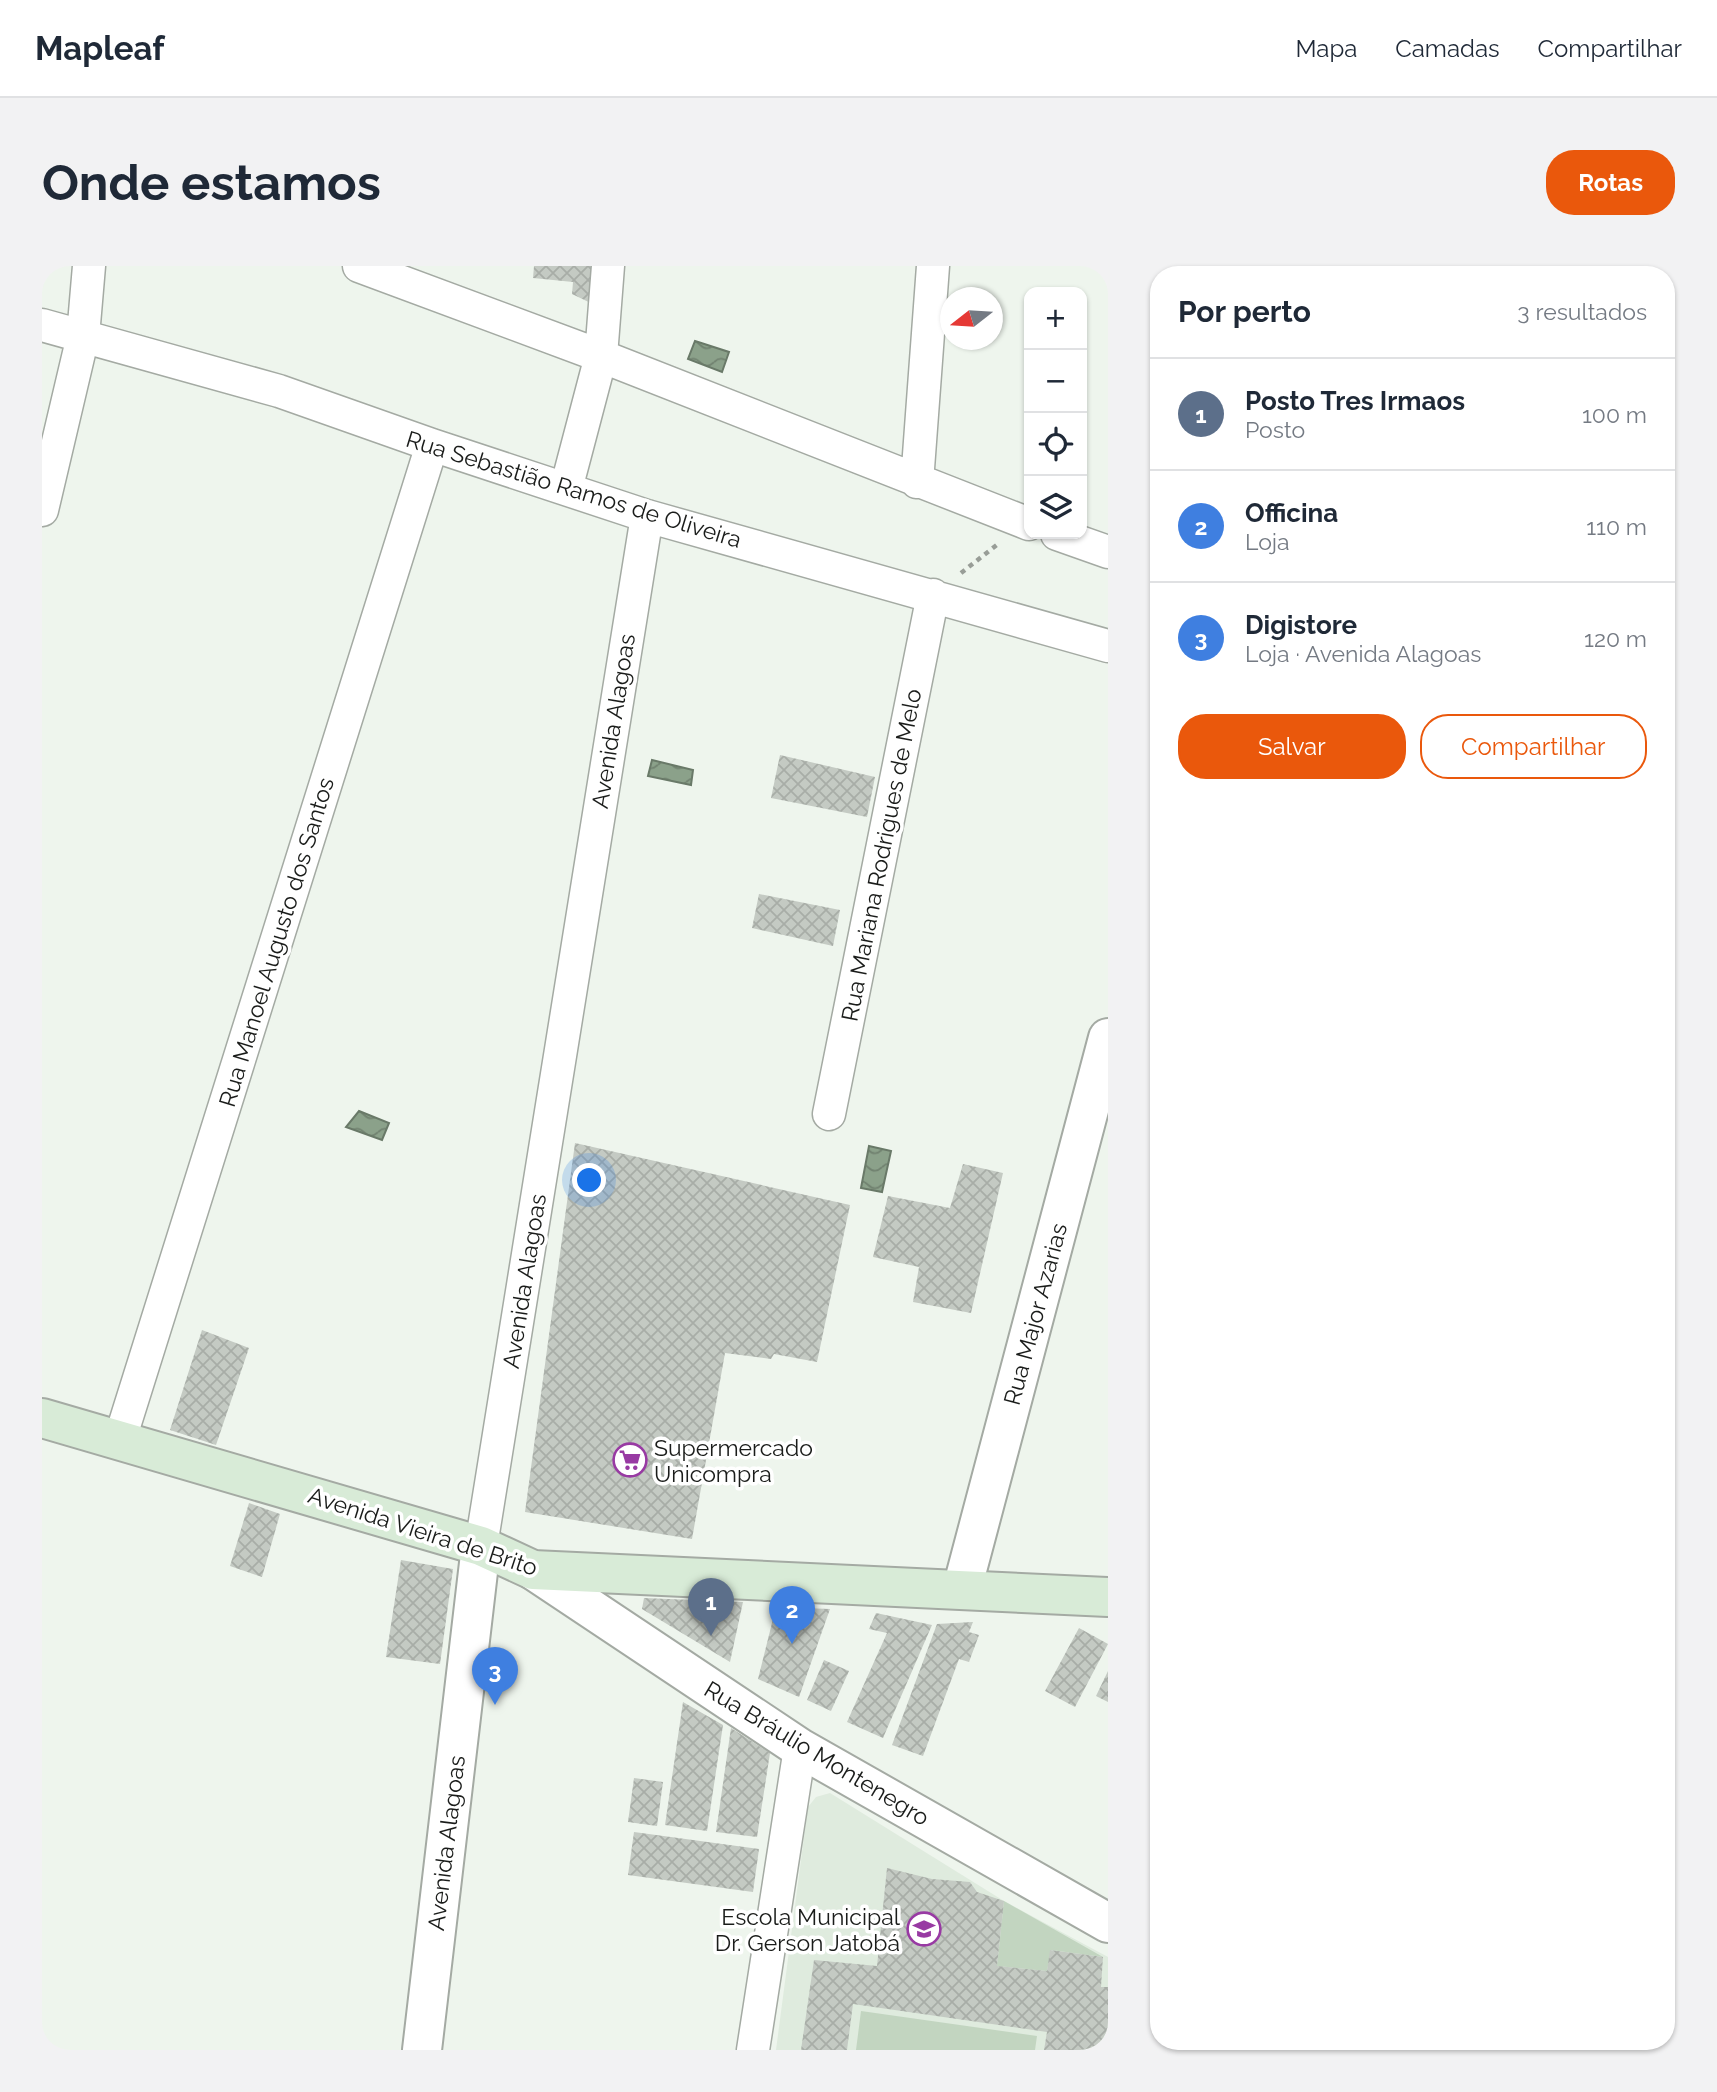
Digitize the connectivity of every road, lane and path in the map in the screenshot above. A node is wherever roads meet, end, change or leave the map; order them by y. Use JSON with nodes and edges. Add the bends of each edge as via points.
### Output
{"nodes":[{"id":1,"x":89,"y":266,"type":"edge"},
{"id":2,"x":359,"y":266,"type":"edge"},
{"id":3,"x":608,"y":266,"type":"edge"},
{"id":4,"x":933,"y":266,"type":"edge"},
{"id":5,"x":42,"y":325,"type":"edge"},
{"id":6,"x":83,"y":336,"type":"junction"},
{"id":7,"x":601,"y":356,"type":"junction"},
{"id":8,"x":432,"y":445,"type":"junction"},
{"id":9,"x":917,"y":482,"type":"junction"},
{"id":10,"x":566,"y":489,"type":"junction"},
{"id":11,"x":42,"y":510,"type":"edge"},
{"id":12,"x":647,"y":516,"type":"junction"},
{"id":13,"x":1024,"y":522,"type":"edge"},
{"id":14,"x":1024,"y":525,"type":"edge"},
{"id":15,"x":1071,"y":539,"type":"edge"},
{"id":16,"x":1108,"y":552,"type":"edge"},
{"id":17,"x":933,"y":595,"type":"junction"},
{"id":18,"x":1108,"y":646,"type":"edge"},
{"id":19,"x":1108,"y":1038,"type":"edge"},
{"id":20,"x":829,"y":1114,"type":"dead end"},
{"id":21,"x":42,"y":1418,"type":"edge"},
{"id":22,"x":120,"y":1439,"type":"junction"},
{"id":23,"x":481,"y":1546,"type":"junction"},
{"id":24,"x":533,"y":1570,"type":"junction"},
{"id":25,"x":962,"y":1589,"type":"junction"},
{"id":26,"x":1108,"y":1597,"type":"edge"},
{"id":27,"x":800,"y":1748,"type":"junction"},
{"id":28,"x":1108,"y":1923,"type":"edge"},
{"id":29,"x":422,"y":2050,"type":"edge"},
{"id":30,"x":753,"y":2050,"type":"edge"}],
"edges":[{"from":1,"to":6,"type":"street"},
{"from":2,"to":7,"type":"street"},
{"from":3,"to":7,"type":"street"},
{"from":4,"to":9,"type":"street"},
{"from":5,"to":6,"type":"street","name":"Rua Sebastião Ramos de Oliveira"},
{"from":6,"to":8,"type":"street","name":"Rua Sebastião Ramos de Oliveira","via":[[279,391]]},
{"from":6,"to":11,"type":"street"},
{"from":7,"to":9,"type":"street"},
{"from":7,"to":10,"type":"street"},
{"from":8,"to":10,"type":"street","name":"Rua Sebastião Ramos de Oliveira"},
{"from":8,"to":22,"type":"street","name":"Rua Manoel Augusto dos Santos"},
{"from":9,"to":13,"type":"street"},
{"from":10,"to":12,"type":"street","name":"Rua Sebastião Ramos de Oliveira"},
{"from":12,"to":17,"type":"street","name":"Rua Sebastião Ramos de Oliveira"},
{"from":12,"to":23,"type":"street","name":"Avenida Alagoas"},
{"from":14,"to":17,"type":"path"},
{"from":15,"to":16,"type":"street"},
{"from":17,"to":18,"type":"street","name":"Rua Sebastião Ramos de Oliveira"},
{"from":17,"to":20,"type":"street","name":"Rua Mariana Rodrigues de Melo"},
{"from":19,"to":25,"type":"street","name":"Rua Major Azarias"},
{"from":21,"to":22,"type":"main road","name":"Avenida Vieira de Brito"},
{"from":22,"to":23,"type":"main road","name":"Avenida Vieira de Brito"},
{"from":23,"to":24,"type":"main road","name":"Avenida Vieira de Brito"},
{"from":23,"to":29,"type":"street","name":"Avenida Alagoas"},
{"from":24,"to":25,"type":"main road","name":"Avenida Vieira de Brito"},
{"from":24,"to":27,"type":"street","name":"Rua Bráulio Montenegro"},
{"from":25,"to":26,"type":"main road","name":"Avenida Vieira de Brito"},
{"from":27,"to":28,"type":"street","name":"Rua Bráulio Montenegro"},
{"from":27,"to":30,"type":"street"}]}
